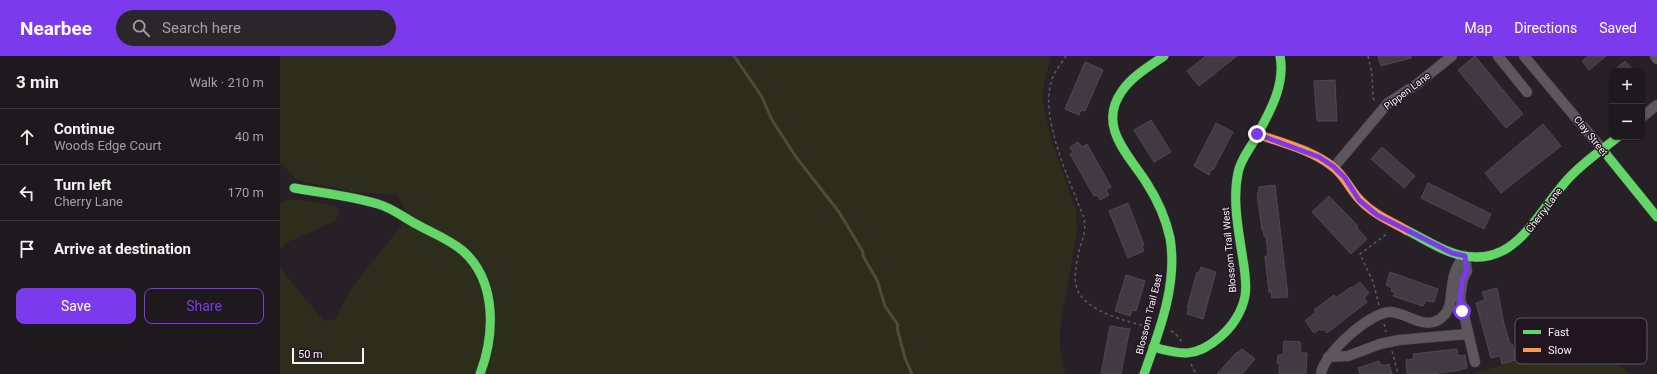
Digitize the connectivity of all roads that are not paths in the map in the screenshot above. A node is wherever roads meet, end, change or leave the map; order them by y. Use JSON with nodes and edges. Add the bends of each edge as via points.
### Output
{"nodes":[{"id":1,"x":1164,"y":56,"type":"edge"},
{"id":2,"x":1280,"y":56,"type":"edge"},
{"id":3,"x":1452,"y":56,"type":"edge"},
{"id":4,"x":1498,"y":56,"type":"edge"},
{"id":5,"x":1524,"y":56,"type":"edge"},
{"id":6,"x":1655,"y":56,"type":"edge"},
{"id":7,"x":1657,"y":59,"type":"edge"},
{"id":8,"x":1527,"y":92,"type":"dead end"},
{"id":9,"x":1657,"y":105,"type":"edge"},
{"id":10,"x":1645,"y":115,"type":"edge"},
{"id":11,"x":1257,"y":134,"type":"junction"},
{"id":12,"x":1614,"y":140,"type":"edge"},
{"id":13,"x":1602,"y":150,"type":"junction"},
{"id":14,"x":1334,"y":167,"type":"junction"},
{"id":15,"x":294,"y":188,"type":"dead end"},
{"id":16,"x":1657,"y":217,"type":"edge"},
{"id":17,"x":1465,"y":256,"type":"junction"},
{"id":18,"x":1467,"y":334,"type":"junction"},
{"id":19,"x":1153,"y":347,"type":"junction"},
{"id":20,"x":1328,"y":357,"type":"junction"},
{"id":21,"x":1475,"y":362,"type":"dead end"},
{"id":22,"x":480,"y":374,"type":"edge"},
{"id":23,"x":1144,"y":374,"type":"edge"},
{"id":24,"x":1321,"y":374,"type":"edge"}],
"edges":[{"from":1,"to":19,"type":"street","name":"Blossom Trail East","via":[[1131,80],[1121,92],[1113,107],[1112,121],[1116,138],[1157,202],[1170,239],[1170,282]]},
{"from":2,"to":11,"type":"street","via":[[1280,86]]},
{"from":3,"to":14,"type":"street","name":"Pippen Lane","via":[[1388,103]]},
{"from":4,"to":8,"type":"street"},
{"from":5,"to":13,"type":"street","name":"Clay Street"},
{"from":6,"to":7,"type":"street"},
{"from":9,"to":10,"type":"street"},
{"from":11,"to":14,"type":"street","name":"Cherry Lane","via":[[1319,157]]},
{"from":11,"to":19,"type":"street","name":"Blossom Trail West","via":[[1238,171],[1235,194],[1246,285],[1244,300],[1237,317],[1224,334],[1211,344],[1187,354]]},
{"from":12,"to":13,"type":"street","name":"Cherry Lane"},
{"from":13,"to":16,"type":"street","name":"Clay Street"},
{"from":13,"to":17,"type":"street","name":"Cherry Lane","via":[[1575,171],[1551,198],[1522,239],[1505,251],[1489,256]]},
{"from":14,"to":17,"type":"street","name":"Cherry Lane","via":[[1345,178],[1359,200],[1377,215],[1452,253]]},
{"from":15,"to":22,"type":"street","via":[[380,204],[455,244],[470,257],[487,294],[490,316],[489,345]]},
{"from":17,"to":18,"type":"street","via":[[1467,271],[1463,278],[1460,298]]},
{"from":17,"to":20,"type":"street","via":[[1458,264],[1452,284],[1450,307],[1439,320],[1421,322],[1391,312],[1376,314],[1340,343]]},
{"from":18,"to":20,"type":"street","via":[[1390,342],[1348,356]]},
{"from":18,"to":21,"type":"street"},
{"from":19,"to":23,"type":"street","name":"Blossom Trail East"},
{"from":20,"to":24,"type":"street"}]}
